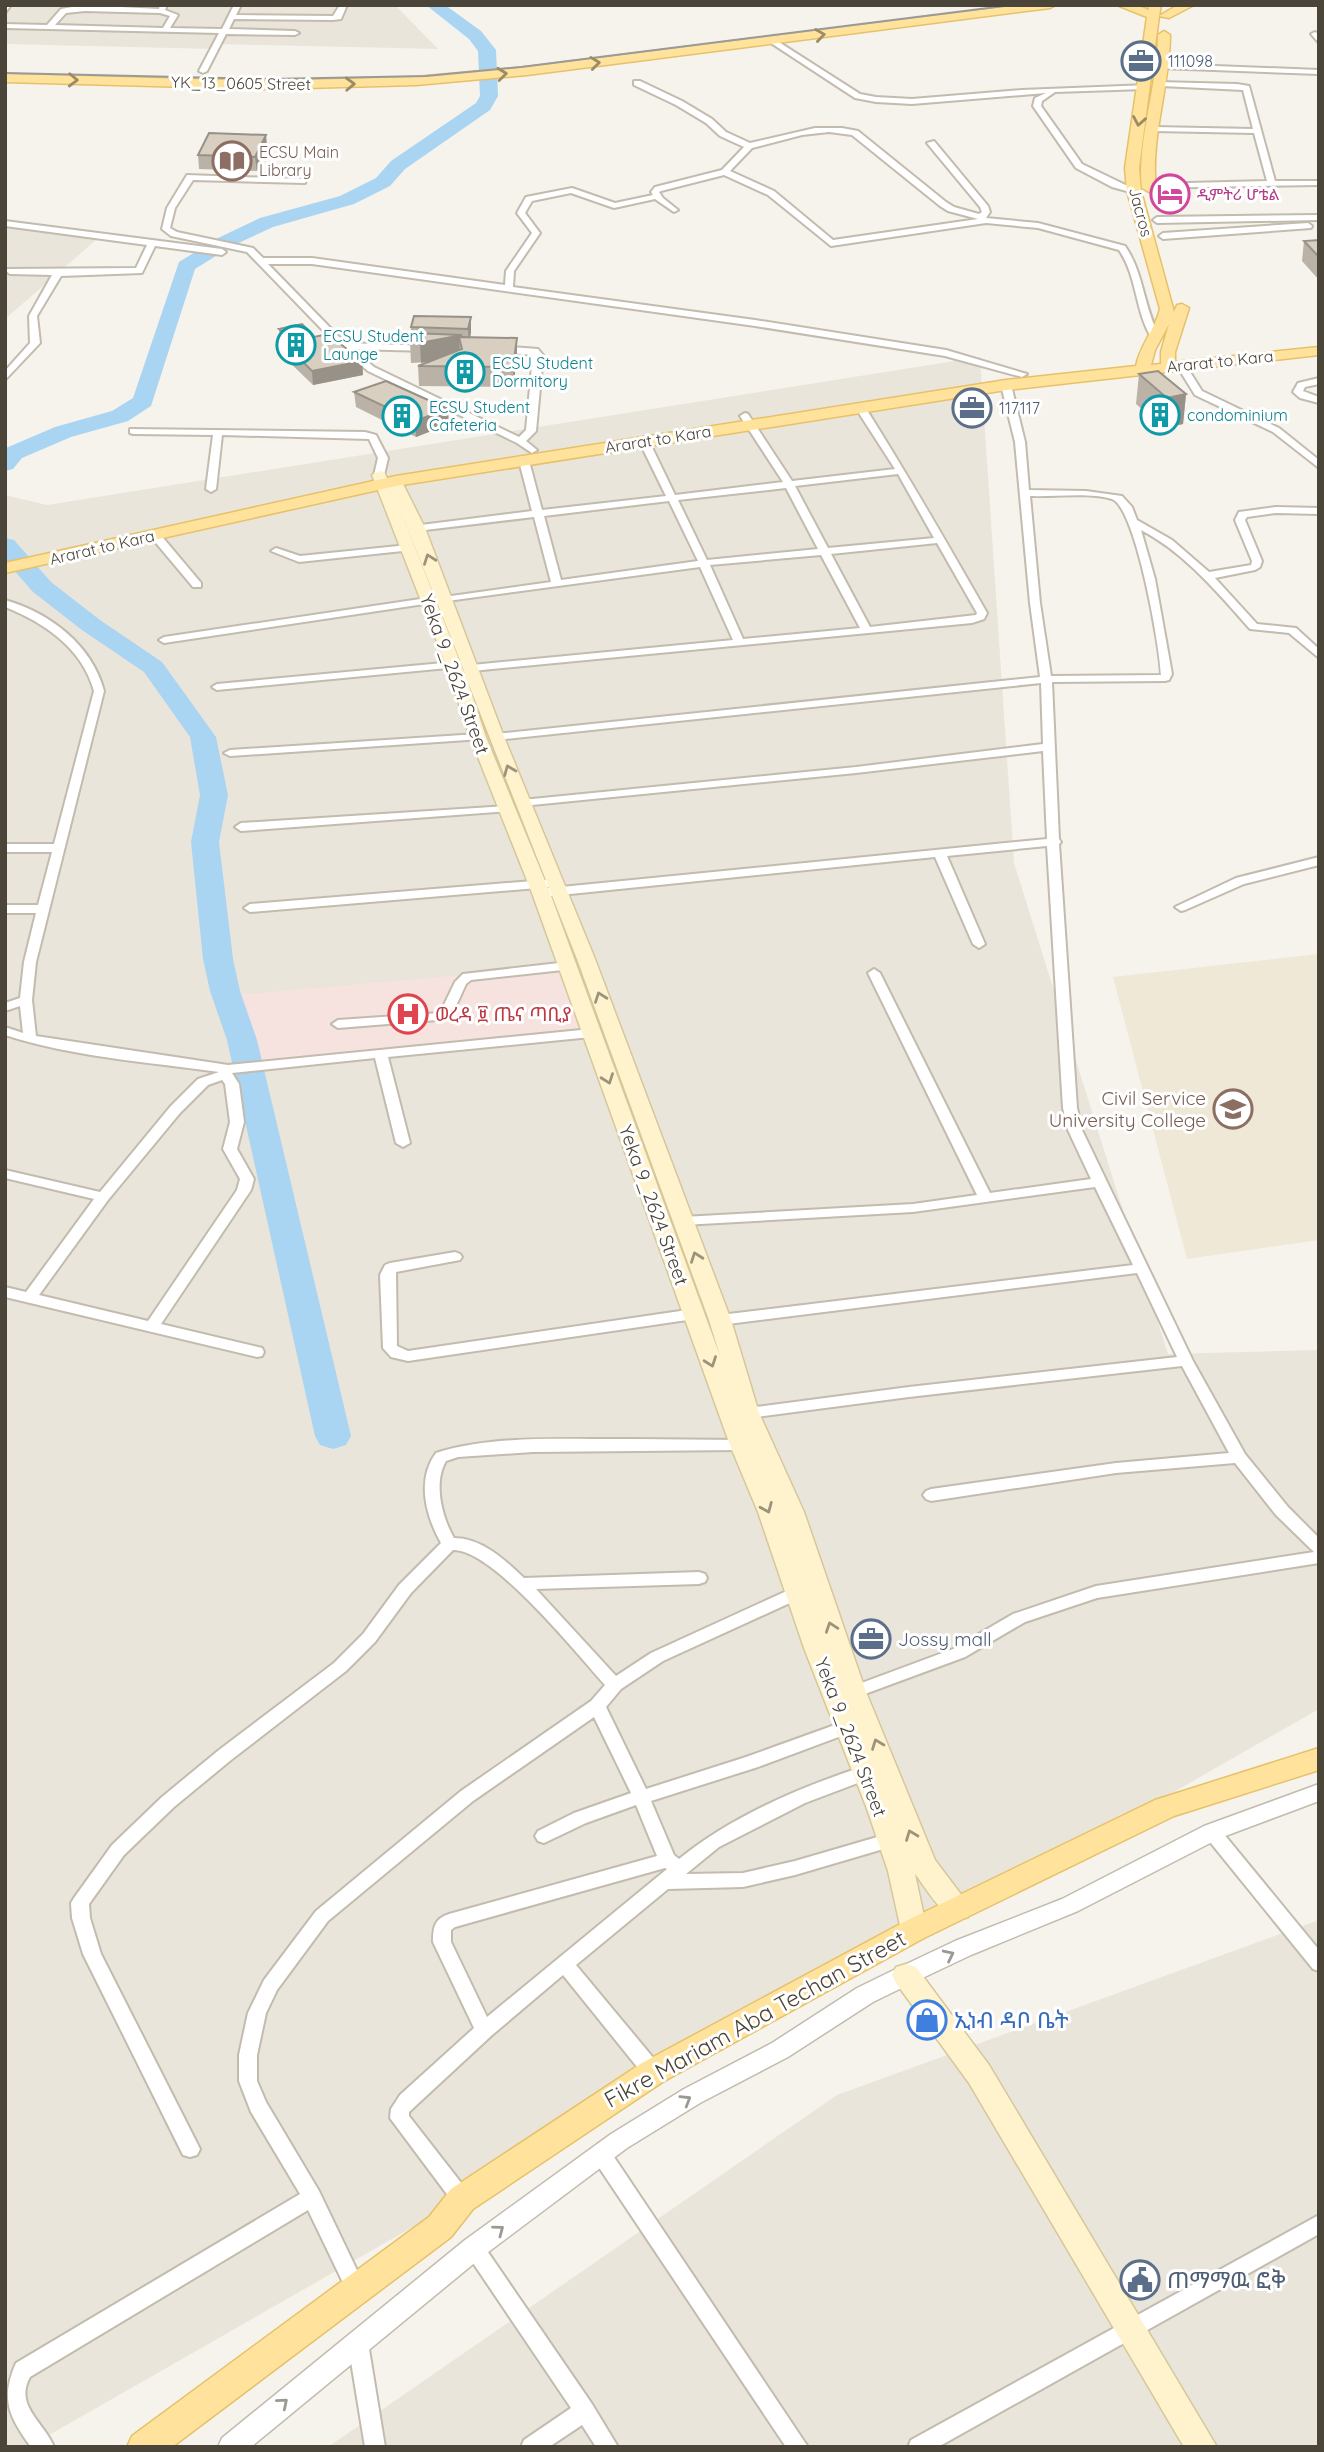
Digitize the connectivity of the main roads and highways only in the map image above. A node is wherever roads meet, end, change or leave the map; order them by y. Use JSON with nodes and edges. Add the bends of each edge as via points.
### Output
{"nodes":[{"id":1,"x":949,"y":5,"type":"edge"},
{"id":2,"x":1050,"y":5,"type":"edge"},
{"id":3,"x":1123,"y":5,"type":"edge"},
{"id":4,"x":1188,"y":5,"type":"edge"},
{"id":5,"x":1161,"y":10,"type":"edge"},
{"id":6,"x":797,"y":23,"type":"dead end"},
{"id":7,"x":774,"y":26,"type":"dead end"},
{"id":8,"x":5,"y":65,"type":"edge"},
{"id":9,"x":5,"y":78,"type":"edge"},
{"id":10,"x":1132,"y":168,"type":"junction"},
{"id":11,"x":1147,"y":169,"type":"junction"},
{"id":12,"x":1165,"y":242,"type":"road end"},
{"id":13,"x":1179,"y":291,"type":"dead end"},
{"id":14,"x":1319,"y":342,"type":"edge"},
{"id":15,"x":1319,"y":351,"type":"edge"},
{"id":16,"x":1144,"y":364,"type":"junction"},
{"id":17,"x":1172,"y":364,"type":"junction"},
{"id":18,"x":748,"y":420,"type":"junction"},
{"id":19,"x":525,"y":451,"type":"junction"},
{"id":20,"x":387,"y":476,"type":"junction"},
{"id":21,"x":400,"y":506,"type":"junction"},
{"id":22,"x":251,"y":507,"type":"junction"},
{"id":23,"x":31,"y":558,"type":"junction"},
{"id":24,"x":5,"y":559,"type":"edge"},
{"id":25,"x":5,"y":568,"type":"edge"},
{"id":26,"x":487,"y":737,"type":"junction"},
{"id":27,"x":549,"y":888,"type":"junction"},
{"id":28,"x":1319,"y":1759,"type":"edge"},
{"id":29,"x":913,"y":1869,"type":"junction"},
{"id":30,"x":959,"y":1909,"type":"junction"},
{"id":31,"x":914,"y":1930,"type":"junction"},
{"id":32,"x":906,"y":1975,"type":"road end"},
{"id":33,"x":144,"y":2447,"type":"edge"},
{"id":34,"x":1201,"y":2447,"type":"edge"}],
"edges":[{"from":1,"to":6,"type":"main road"},
{"from":9,"to":2,"type":"main road","name":"YK_13_0605 Street","one_way":true,"via":[[280,85],[476,77]]},
{"from":3,"to":5,"type":"main road"},
{"from":4,"to":5,"type":"main road"},
{"from":5,"to":10,"type":"main road","name":"Jacros","one_way":true},
{"from":5,"to":11,"type":"main road","name":"Jacros","via":[[1164,66]]},
{"from":7,"to":8,"type":"main road","name":"YK_13_0605 Street","via":[[469,64],[356,71]]},
{"from":10,"to":11,"type":"main road"},
{"from":10,"to":16,"type":"main road","name":"Jacros","via":[[1134,191],[1166,296],[1166,317],[1146,349]]},
{"from":11,"to":12,"type":"main road","name":"Jacros"},
{"from":13,"to":17,"type":"main road","via":[[1183,311]]},
{"from":14,"to":17,"type":"main road","name":"Ararat to Kara"},
{"from":15,"to":17,"type":"main road","name":"Ararat to Kara"},
{"from":16,"to":17,"type":"main road","name":"Ararat to Kara"},
{"from":16,"to":18,"type":"main road","name":"Ararat to Kara"},
{"from":16,"to":18,"type":"main road","name":"Ararat to Kara","via":[[1022,374]]},
{"from":18,"to":19,"type":"main road","name":"Ararat to Kara"},
{"from":18,"to":19,"type":"main road","name":"Ararat to Kara","via":[[644,441]]},
{"from":19,"to":20,"type":"main road","name":"Ararat to Kara"},
{"from":20,"to":21,"type":"main road","name":"Yeka 9_2624 Street"},
{"from":20,"to":22,"type":"main road","name":"Ararat to Kara"},
{"from":21,"to":26,"type":"main road","name":"Yeka 9_2624 Street","via":[[408,548],[427,601]]},
{"from":26,"to":21,"type":"main road","name":"Yeka 9_2624 Street","one_way":true,"via":[[472,668],[417,528]]},
{"from":22,"to":23,"type":"main road","name":"Ararat to Kara"},
{"from":22,"to":23,"type":"main road","name":"Ararat to Kara","via":[[155,535]]},
{"from":23,"to":24,"type":"main road","name":"Ararat to Kara"},
{"from":23,"to":25,"type":"main road","name":"Ararat to Kara"},
{"from":26,"to":27,"type":"main road","name":"Yeka 9_2624 Street"},
{"from":29,"to":27,"type":"main road","name":"Yeka 9_2624 Street","one_way":true,"via":[[792,1512],[748,1413],[720,1320]]},
{"from":27,"to":29,"type":"main road","name":"Yeka 9_2624 Street","one_way":true,"via":[[591,1033],[741,1445],[891,1840]]},
{"from":28,"to":30,"type":"main road","name":"Fikre Mariam Aba Techan Street","via":[[1165,1808]]},
{"from":29,"to":30,"type":"main road","name":"Yeka 9_2624 Street"},
{"from":29,"to":31,"type":"main road","name":"Yeka 9_2624 Street"},
{"from":30,"to":31,"type":"main road","name":"Fikre Mariam Aba Techan Street"},
{"from":31,"to":33,"type":"main road","name":"Fikre Mariam Aba Techan Street","via":[[653,2072],[462,2199],[440,2227]]},
{"from":32,"to":34,"type":"main road","via":[[979,2074]]}]}
